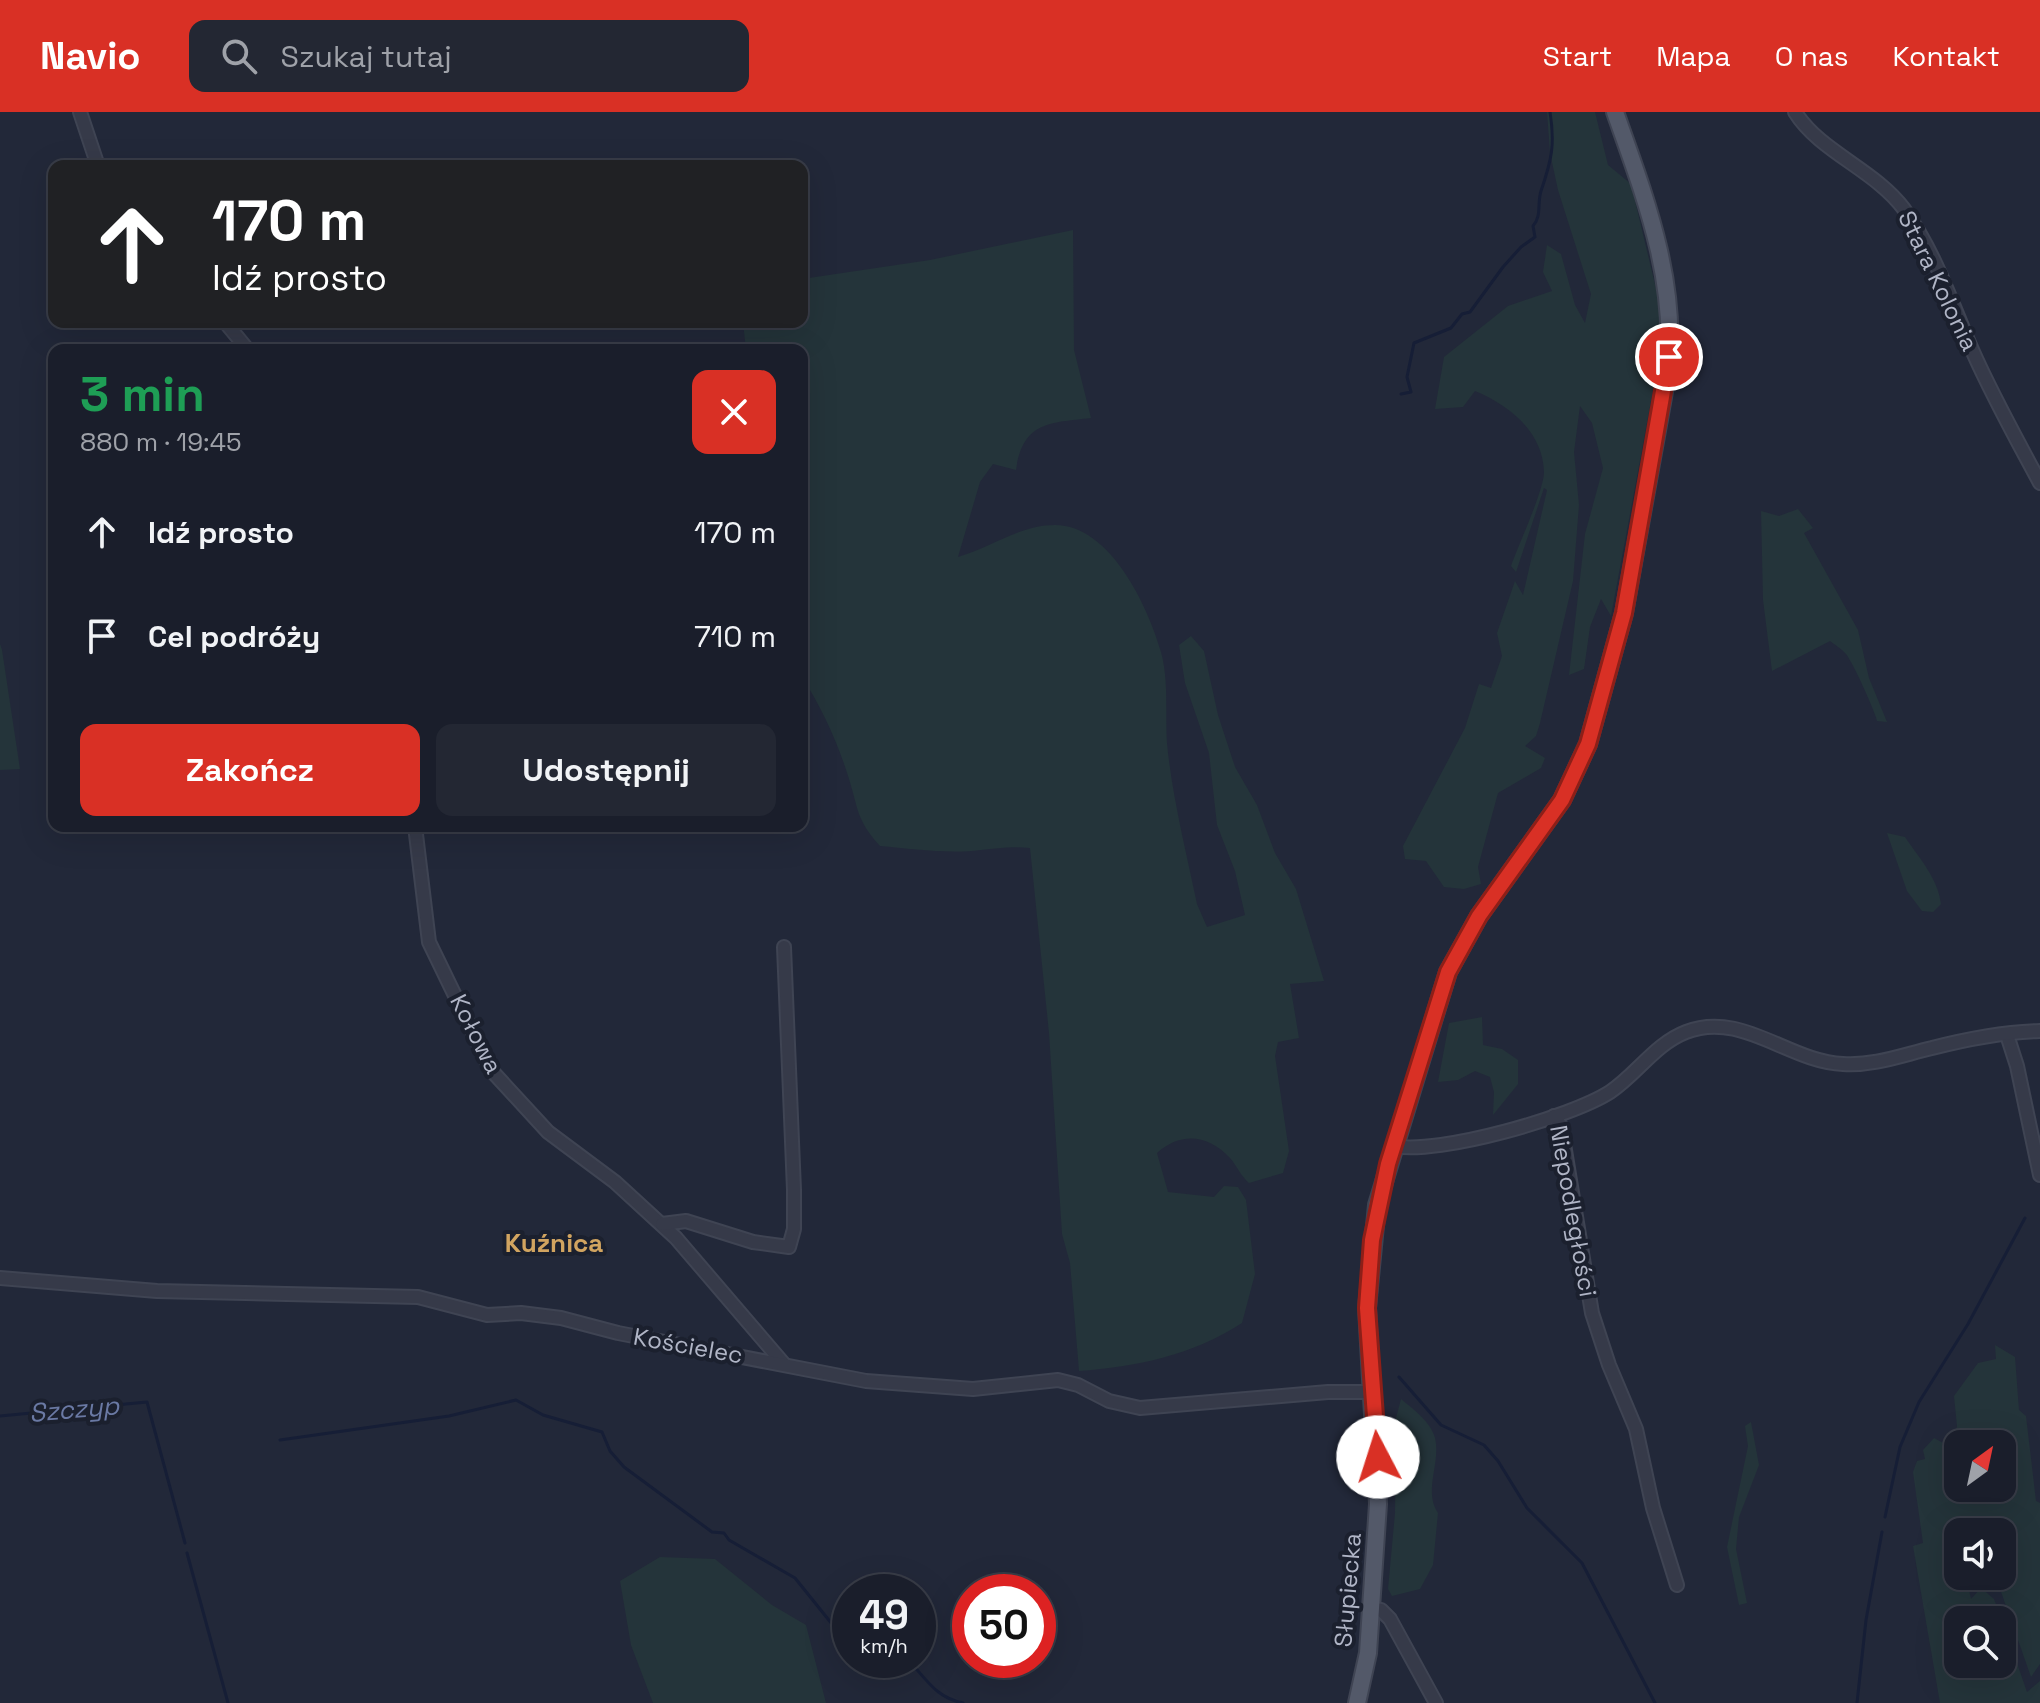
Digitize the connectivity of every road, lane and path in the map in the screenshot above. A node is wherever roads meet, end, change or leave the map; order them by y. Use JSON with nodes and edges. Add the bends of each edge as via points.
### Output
{"nodes":[{"id":1,"x":80,"y":112,"type":"edge"},
{"id":2,"x":1615,"y":112,"type":"edge"},
{"id":3,"x":1795,"y":112,"type":"edge"},
{"id":4,"x":96,"y":160,"type":"edge"},
{"id":5,"x":230,"y":328,"type":"edge"},
{"id":6,"x":243,"y":344,"type":"edge"},
{"id":7,"x":2040,"y":483,"type":"edge"},
{"id":8,"x":416,"y":832,"type":"edge"},
{"id":9,"x":784,"y":947,"type":"dead end"},
{"id":10,"x":2040,"y":1031,"type":"edge"},
{"id":11,"x":2007,"y":1035,"type":"junction"},
{"id":12,"x":1554,"y":1116,"type":"junction"},
{"id":13,"x":1394,"y":1146,"type":"junction"},
{"id":14,"x":2040,"y":1175,"type":"edge"},
{"id":15,"x":662,"y":1224,"type":"junction"},
{"id":16,"x":0,"y":1278,"type":"edge"},
{"id":17,"x":783,"y":1363,"type":"junction"},
{"id":18,"x":1372,"y":1392,"type":"junction"},
{"id":19,"x":1677,"y":1585,"type":"dead end"},
{"id":20,"x":1372,"y":1609,"type":"junction"},
{"id":21,"x":1357,"y":1703,"type":"edge"},
{"id":22,"x":1436,"y":1703,"type":"edge"}],
"edges":[{"from":1,"to":4,"type":"street"},
{"from":2,"to":13,"type":"main road","name":"Słupiecka","via":[[1666,279],[1671,338],[1624,613],[1595,722],[1570,785],[1479,916],[1448,972]]},
{"from":3,"to":7,"type":"street","name":"Stara Kolonia","via":[[1817,137],[1883,185],[1904,210]]},
{"from":5,"to":6,"type":"street"},
{"from":8,"to":15,"type":"street","name":"Kołowa","via":[[429,942],[481,1054],[548,1132]]},
{"from":9,"to":15,"type":"street","via":[[794,1190],[789,1247],[686,1221]]},
{"from":10,"to":11,"type":"street","name":"Niepodległości"},
{"from":11,"to":12,"type":"street","name":"Niepodległości","via":[[1842,1064],[1809,1059],[1740,1030],[1705,1027],[1659,1048],[1610,1092]]},
{"from":11,"to":14,"type":"street"},
{"from":12,"to":13,"type":"street","via":[[1429,1149]]},
{"from":12,"to":19,"type":"street","name":"Niepodległości","via":[[1561,1126],[1592,1313],[1636,1429]]},
{"from":13,"to":18,"type":"main road","name":"Słupiecka","via":[[1372,1240],[1367,1308]]},
{"from":15,"to":17,"type":"street","name":"Kołowa"},
{"from":16,"to":17,"type":"street","name":"Kościelec","via":[[157,1291],[394,1295],[487,1315],[540,1314]]},
{"from":17,"to":18,"type":"street","name":"Kościelec","via":[[866,1381],[939,1388],[1058,1380],[1140,1408]]},
{"from":18,"to":20,"type":"main road","name":"Słupiecka","via":[[1379,1489]]},
{"from":20,"to":21,"type":"main road","name":"Słupiecka"},
{"from":20,"to":22,"type":"street","via":[[1390,1619]]}]}
